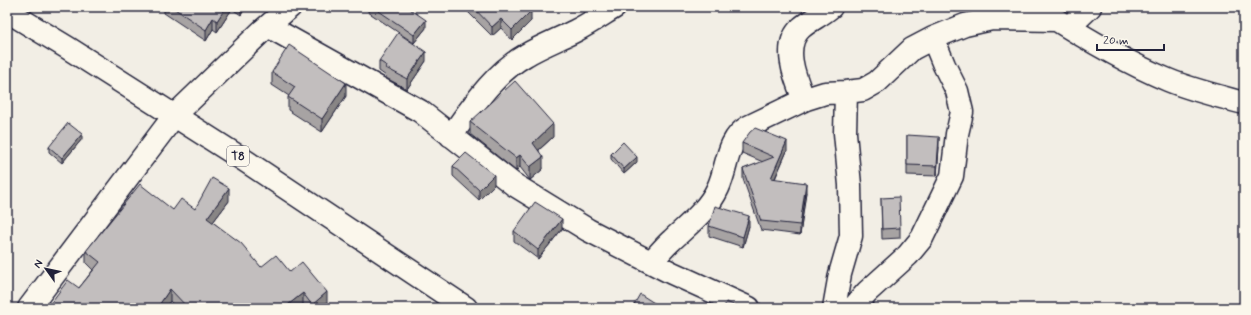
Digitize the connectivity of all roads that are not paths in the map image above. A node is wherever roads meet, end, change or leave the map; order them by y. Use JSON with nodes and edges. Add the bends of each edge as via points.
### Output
{"nodes":[{"id":1,"x":290,"y":7,"type":"edge"},
{"id":2,"x":615,"y":7,"type":"edge"},
{"id":3,"x":831,"y":7,"type":"edge"},
{"id":4,"x":1037,"y":7,"type":"edge"},
{"id":5,"x":1090,"y":7,"type":"edge"},
{"id":6,"x":7,"y":11,"type":"edge"},
{"id":7,"x":1063,"y":24,"type":"junction"},
{"id":8,"x":268,"y":26,"type":"junction"},
{"id":9,"x":933,"y":38,"type":"junction"},
{"id":10,"x":846,"y":92,"type":"junction"},
{"id":11,"x":804,"y":100,"type":"junction"},
{"id":12,"x":1244,"y":103,"type":"edge"},
{"id":13,"x":174,"y":116,"type":"junction"},
{"id":14,"x":452,"y":136,"type":"junction"},
{"id":15,"x":651,"y":262,"type":"junction"},
{"id":16,"x":29,"y":308,"type":"edge"},
{"id":17,"x":466,"y":308,"type":"edge"},
{"id":18,"x":749,"y":308,"type":"edge"},
{"id":19,"x":834,"y":308,"type":"edge"},
{"id":20,"x":853,"y":308,"type":"edge"}],
"edges":[{"from":1,"to":8,"type":"street"},
{"from":2,"to":14,"type":"street","via":[[577,30],[525,55],[508,68],[488,87]]},
{"from":3,"to":11,"type":"street","via":[[801,28],[790,46],[796,79]]},
{"from":4,"to":7,"type":"street"},
{"from":5,"to":7,"type":"street"},
{"from":6,"to":13,"type":"street","number":"T8"},
{"from":7,"to":9,"type":"street","via":[[992,19],[965,25]]},
{"from":7,"to":12,"type":"street","via":[[1168,80]]},
{"from":8,"to":13,"type":"street"},
{"from":8,"to":14,"type":"street","via":[[420,111]]},
{"from":9,"to":10,"type":"street","via":[[912,49],[877,82],[863,90]]},
{"from":9,"to":20,"type":"street","via":[[957,91],[962,112],[952,176],[922,238]]},
{"from":10,"to":11,"type":"street","via":[[825,93]]},
{"from":10,"to":19,"type":"street","via":[[845,133],[851,236]]},
{"from":11,"to":15,"type":"street","via":[[740,131],[732,143],[718,188],[710,202]]},
{"from":13,"to":16,"type":"street"},
{"from":13,"to":17,"type":"street","number":"T8"},
{"from":14,"to":15,"type":"street","via":[[513,184],[588,230]]},
{"from":15,"to":18,"type":"street"}]}
